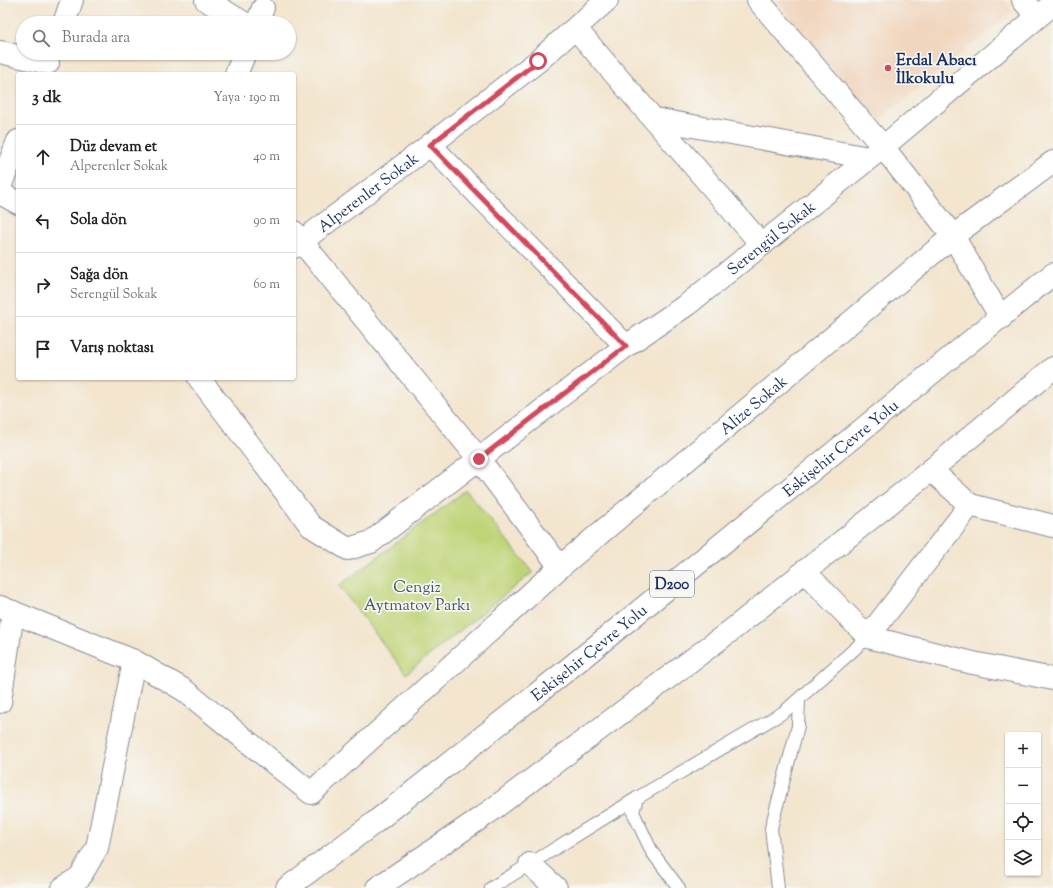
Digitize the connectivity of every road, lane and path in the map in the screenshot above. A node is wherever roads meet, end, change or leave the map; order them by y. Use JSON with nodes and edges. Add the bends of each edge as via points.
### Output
{"nodes":[{"id":1,"x":72,"y":0,"type":"edge"},
{"id":2,"x":206,"y":0,"type":"edge"},
{"id":3,"x":607,"y":0,"type":"edge"},
{"id":4,"x":758,"y":0,"type":"edge"},
{"id":5,"x":1023,"y":0,"type":"edge"},
{"id":6,"x":1053,"y":4,"type":"edge"},
{"id":7,"x":66,"y":16,"type":"edge"},
{"id":8,"x":232,"y":16,"type":"edge"},
{"id":9,"x":1036,"y":17,"type":"junction"},
{"id":10,"x":576,"y":29,"type":"junction"},
{"id":11,"x":0,"y":52,"type":"edge"},
{"id":12,"x":16,"y":56,"type":"edge"},
{"id":13,"x":35,"y":60,"type":"edge"},
{"id":14,"x":242,"y":60,"type":"edge"},
{"id":15,"x":48,"y":63,"type":"edge"},
{"id":16,"x":237,"y":72,"type":"edge"},
{"id":17,"x":654,"y":119,"type":"junction"},
{"id":18,"x":430,"y":145,"type":"junction"},
{"id":19,"x":16,"y":146,"type":"edge"},
{"id":20,"x":876,"y":153,"type":"junction"},
{"id":21,"x":1053,"y":162,"type":"edge"},
{"id":22,"x":0,"y":187,"type":"edge"},
{"id":23,"x":0,"y":193,"type":"edge"},
{"id":24,"x":16,"y":202,"type":"edge"},
{"id":25,"x":953,"y":236,"type":"junction"},
{"id":26,"x":296,"y":240,"type":"edge"},
{"id":27,"x":762,"y":245,"type":"junction"},
{"id":28,"x":1053,"y":274,"type":"edge"},
{"id":29,"x":1001,"y":318,"type":"junction"},
{"id":30,"x":626,"y":346,"type":"junction"},
{"id":31,"x":1053,"y":368,"type":"edge"},
{"id":32,"x":201,"y":380,"type":"edge"},
{"id":33,"x":479,"y":459,"type":"junction"},
{"id":34,"x":931,"y":470,"type":"junction"},
{"id":35,"x":970,"y":505,"type":"junction"},
{"id":36,"x":1053,"y":526,"type":"edge"},
{"id":37,"x":560,"y":567,"type":"junction"},
{"id":38,"x":804,"y":572,"type":"junction"},
{"id":39,"x":6,"y":609,"type":"edge"},
{"id":40,"x":868,"y":637,"type":"junction"},
{"id":41,"x":134,"y":660,"type":"junction"},
{"id":42,"x":1053,"y":679,"type":"edge"},
{"id":43,"x":799,"y":699,"type":"junction"},
{"id":44,"x":0,"y":702,"type":"edge"},
{"id":45,"x":637,"y":798,"type":"junction"},
{"id":46,"x":530,"y":864,"type":"junction"},
{"id":47,"x":63,"y":888,"type":"edge"},
{"id":48,"x":287,"y":888,"type":"edge"},
{"id":49,"x":376,"y":888,"type":"edge"},
{"id":50,"x":491,"y":888,"type":"edge"},
{"id":51,"x":556,"y":888,"type":"edge"},
{"id":52,"x":679,"y":888,"type":"edge"},
{"id":53,"x":778,"y":888,"type":"edge"}],
"edges":[{"from":1,"to":7,"type":"main road"},
{"from":2,"to":8,"type":"main road"},
{"from":3,"to":10,"type":"main road","name":"Alperenler Sokak"},
{"from":4,"to":20,"type":"main road"},
{"from":5,"to":9,"type":"main road"},
{"from":6,"to":9,"type":"main road","name":"Serengül Sokak"},
{"from":9,"to":20,"type":"main road","name":"Serengül Sokak"},
{"from":10,"to":17,"type":"main road"},
{"from":10,"to":18,"type":"main road","name":"Alperenler Sokak"},
{"from":11,"to":12,"type":"main road"},
{"from":13,"to":15,"type":"main road"},
{"from":14,"to":16,"type":"main road"},
{"from":17,"to":20,"type":"main road"},
{"from":17,"to":27,"type":"main road"},
{"from":18,"to":26,"type":"main road","name":"Alperenler Sokak"},
{"from":18,"to":30,"type":"main road"},
{"from":19,"to":22,"type":"main road"},
{"from":20,"to":25,"type":"main road"},
{"from":20,"to":27,"type":"main road","name":"Serengül Sokak"},
{"from":21,"to":25,"type":"main road","name":"Alize Sokak"},
{"from":23,"to":24,"type":"main road"},
{"from":25,"to":29,"type":"main road"},
{"from":25,"to":37,"type":"main road","name":"Alize Sokak"},
{"from":26,"to":33,"type":"main road"},
{"from":27,"to":30,"type":"main road","name":"Serengül Sokak","via":[[688,304]]},
{"from":28,"to":29,"type":"main road","name":"Eskişehir Çevre Yolu","number":"D200"},
{"from":29,"to":48,"type":"main road","name":"Eskişehir Çevre Yolu","number":"D200","via":[[567,670]]},
{"from":30,"to":33,"type":"main road","name":"Serengül Sokak"},
{"from":31,"to":34,"type":"main road"},
{"from":32,"to":33,"type":"main road","name":"Serengül Sokak","via":[[311,526],[348,549],[371,542]]},
{"from":33,"to":37,"type":"main road"},
{"from":34,"to":35,"type":"main road"},
{"from":34,"to":38,"type":"main road"},
{"from":35,"to":36,"type":"main road"},
{"from":35,"to":40,"type":"main road"},
{"from":37,"to":41,"type":"main road","name":"Alize Sokak","via":[[311,793],[184,690]]},
{"from":38,"to":40,"type":"main road"},
{"from":38,"to":49,"type":"main road","via":[[733,629],[485,815]]},
{"from":39,"to":41,"type":"main road"},
{"from":39,"to":44,"type":"main road"},
{"from":40,"to":42,"type":"main road","via":[[973,663]]},
{"from":40,"to":43,"type":"lane"},
{"from":41,"to":47,"type":"main road","via":[[97,848],[80,878]]},
{"from":43,"to":45,"type":"lane","via":[[784,712]]},
{"from":43,"to":53,"type":"lane","via":[[798,726],[771,828]]},
{"from":45,"to":46,"type":"lane"},
{"from":45,"to":52,"type":"lane","via":[[633,812],[652,852]]},
{"from":46,"to":50,"type":"lane"},
{"from":46,"to":51,"type":"main road"}]}
